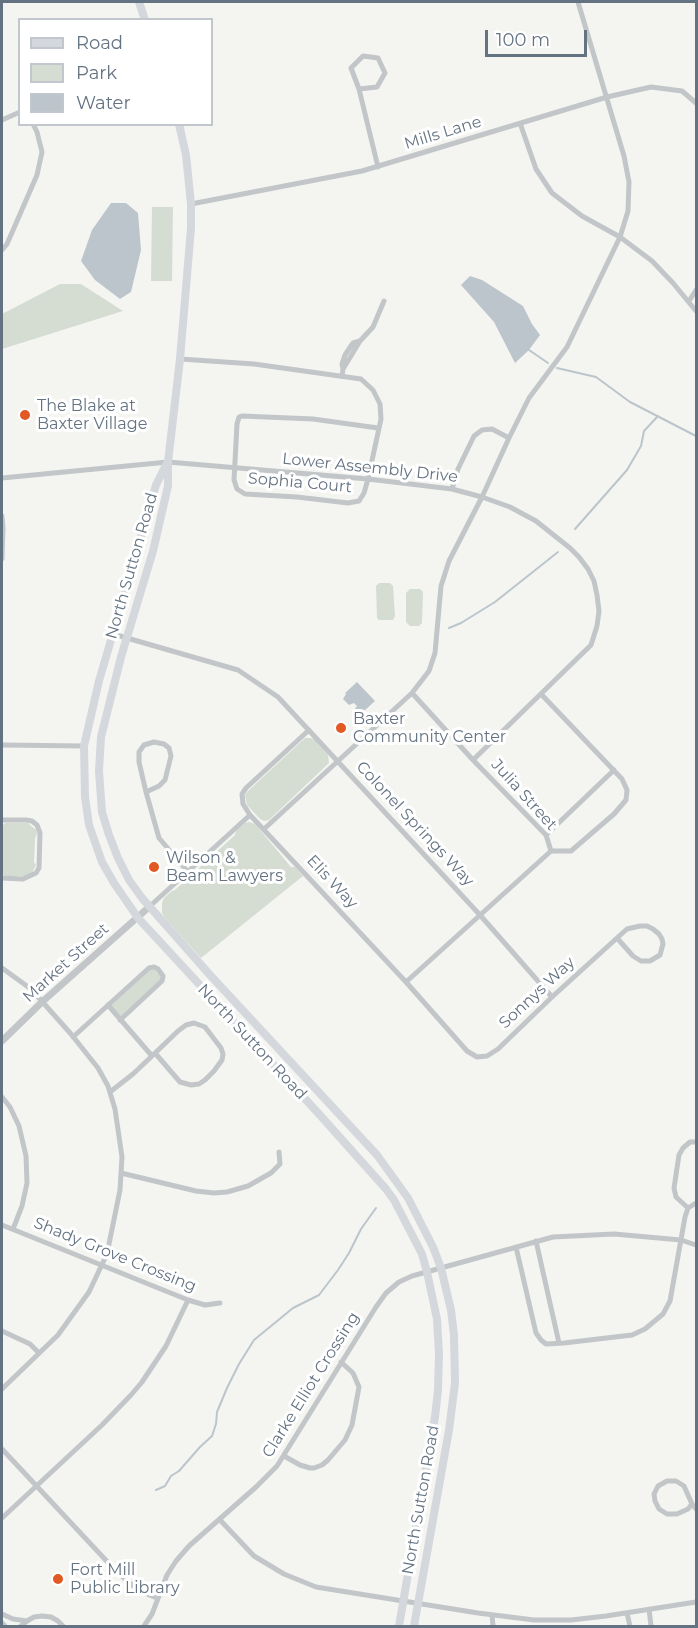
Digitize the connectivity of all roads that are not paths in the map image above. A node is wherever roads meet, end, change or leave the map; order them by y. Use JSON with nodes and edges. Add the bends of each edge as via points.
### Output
{"nodes":[{"id":1,"x":139,"y":2,"type":"edge"},
{"id":2,"x":578,"y":2,"type":"edge"},
{"id":3,"x":144,"y":18,"type":"edge"},
{"id":4,"x":359,"y":89,"type":"junction"},
{"id":5,"x":607,"y":97,"type":"junction"},
{"id":6,"x":696,"y":103,"type":"edge"},
{"id":7,"x":18,"y":113,"type":"edge"},
{"id":8,"x":2,"y":120,"type":"edge"},
{"id":9,"x":520,"y":123,"type":"junction"},
{"id":10,"x":34,"y":126,"type":"edge"},
{"id":11,"x":179,"y":126,"type":"edge"},
{"id":12,"x":378,"y":167,"type":"junction"},
{"id":13,"x":191,"y":204,"type":"junction"},
{"id":14,"x":620,"y":237,"type":"junction"},
{"id":15,"x":2,"y":250,"type":"edge"},
{"id":16,"x":696,"y":290,"type":"edge"},
{"id":17,"x":384,"y":301,"type":"dead end"},
{"id":18,"x":689,"y":301,"type":"junction"},
{"id":19,"x":696,"y":311,"type":"edge"},
{"id":20,"x":180,"y":359,"type":"junction"},
{"id":21,"x":342,"y":376,"type":"junction"},
{"id":22,"x":378,"y":429,"type":"junction"},
{"id":23,"x":509,"y":438,"type":"junction"},
{"id":24,"x":168,"y":462,"type":"junction"},
{"id":25,"x":236,"y":468,"type":"junction"},
{"id":26,"x":2,"y":478,"type":"edge"},
{"id":27,"x":368,"y":479,"type":"junction"},
{"id":28,"x":452,"y":489,"type":"junction"},
{"id":29,"x":482,"y":497,"type":"junction"},
{"id":30,"x":2,"y":516,"type":"edge"},
{"id":31,"x":2,"y":560,"type":"edge"},
{"id":32,"x":112,"y":634,"type":"junction"},
{"id":33,"x":128,"y":639,"type":"junction"},
{"id":34,"x":412,"y":693,"type":"junction"},
{"id":35,"x":541,"y":694,"type":"junction"},
{"id":36,"x":309,"y":730,"type":"junction"},
{"id":37,"x":2,"y":745,"type":"edge"},
{"id":38,"x":84,"y":746,"type":"junction"},
{"id":39,"x":473,"y":760,"type":"junction"},
{"id":40,"x":338,"y":761,"type":"junction"},
{"id":41,"x":614,"y":770,"type":"junction"},
{"id":42,"x":146,"y":792,"type":"junction"},
{"id":43,"x":249,"y":815,"type":"junction"},
{"id":44,"x":2,"y":820,"type":"edge"},
{"id":45,"x":264,"y":829,"type":"junction"},
{"id":46,"x":546,"y":835,"type":"junction"},
{"id":47,"x":551,"y":851,"type":"junction"},
{"id":48,"x":188,"y":872,"type":"junction"},
{"id":49,"x":2,"y":878,"type":"edge"},
{"id":50,"x":149,"y":907,"type":"junction"},
{"id":51,"x":480,"y":915,"type":"junction"},
{"id":52,"x":138,"y":918,"type":"junction"},
{"id":53,"x":617,"y":938,"type":"junction"},
{"id":54,"x":2,"y":968,"type":"edge"},
{"id":55,"x":406,"y":982,"type":"junction"},
{"id":56,"x":552,"y":997,"type":"junction"},
{"id":57,"x":42,"y":1002,"type":"junction"},
{"id":58,"x":108,"y":1005,"type":"junction"},
{"id":59,"x":120,"y":1020,"type":"junction"},
{"id":60,"x":73,"y":1037,"type":"junction"},
{"id":61,"x":2,"y":1041,"type":"edge"},
{"id":62,"x":471,"y":1053,"type":"joint"},
{"id":63,"x":154,"y":1054,"type":"junction"},
{"id":64,"x":110,"y":1092,"type":"junction"},
{"id":65,"x":2,"y":1097,"type":"edge"},
{"id":66,"x":696,"y":1142,"type":"edge"},
{"id":67,"x":279,"y":1152,"type":"dead end"},
{"id":68,"x":121,"y":1173,"type":"junction"},
{"id":69,"x":696,"y":1203,"type":"edge"},
{"id":70,"x":687,"y":1208,"type":"junction"},
{"id":71,"x":2,"y":1225,"type":"edge"},
{"id":72,"x":13,"y":1229,"type":"junction"},
{"id":73,"x":681,"y":1240,"type":"junction"},
{"id":74,"x":536,"y":1241,"type":"junction"},
{"id":75,"x":696,"y":1245,"type":"edge"},
{"id":76,"x":516,"y":1247,"type":"junction"},
{"id":77,"x":102,"y":1265,"type":"junction"},
{"id":78,"x":441,"y":1268,"type":"junction"},
{"id":79,"x":427,"y":1272,"type":"junction"},
{"id":80,"x":188,"y":1300,"type":"junction"},
{"id":81,"x":220,"y":1303,"type":"dead end"},
{"id":82,"x":2,"y":1331,"type":"edge"},
{"id":83,"x":559,"y":1343,"type":"junction"},
{"id":84,"x":39,"y":1353,"type":"junction"},
{"id":85,"x":341,"y":1362,"type":"junction"},
{"id":86,"x":2,"y":1389,"type":"edge"},
{"id":87,"x":2,"y":1449,"type":"edge"},
{"id":88,"x":284,"y":1456,"type":"junction"},
{"id":89,"x":37,"y":1486,"type":"junction"},
{"id":90,"x":694,"y":1507,"type":"edge"},
{"id":91,"x":2,"y":1518,"type":"edge"},
{"id":92,"x":220,"y":1520,"type":"junction"},
{"id":93,"x":157,"y":1598,"type":"junction"},
{"id":94,"x":403,"y":1600,"type":"junction"},
{"id":95,"x":696,"y":1602,"type":"edge"},
{"id":96,"x":418,"y":1603,"type":"junction"},
{"id":97,"x":649,"y":1609,"type":"junction"},
{"id":98,"x":627,"y":1613,"type":"junction"},
{"id":99,"x":2,"y":1614,"type":"edge"},
{"id":100,"x":492,"y":1615,"type":"junction"},
{"id":101,"x":519,"y":1618,"type":"junction"},
{"id":102,"x":574,"y":1619,"type":"junction"},
{"id":103,"x":27,"y":1621,"type":"junction"},
{"id":104,"x":2,"y":1623,"type":"edge"},
{"id":105,"x":6,"y":1626,"type":"edge"},
{"id":106,"x":21,"y":1626,"type":"edge"},
{"id":107,"x":63,"y":1626,"type":"edge"},
{"id":108,"x":144,"y":1626,"type":"edge"},
{"id":109,"x":399,"y":1626,"type":"edge"},
{"id":110,"x":414,"y":1626,"type":"edge"},
{"id":111,"x":493,"y":1626,"type":"edge"},
{"id":112,"x":520,"y":1626,"type":"edge"},
{"id":113,"x":575,"y":1626,"type":"edge"},
{"id":114,"x":630,"y":1626,"type":"edge"},
{"id":115,"x":651,"y":1626,"type":"edge"}],
"edges":[{"from":1,"to":3,"type":"main road"},
{"from":2,"to":5,"type":"street"},
{"from":4,"to":4,"type":"street","via":[[377,87],[385,73],[378,58],[363,56],[351,68]]},
{"from":4,"to":12,"type":"street"},
{"from":5,"to":6,"type":"street","name":"Mills Lane","via":[[652,87],[682,91]]},
{"from":5,"to":9,"type":"street","name":"Mills Lane"},
{"from":5,"to":14,"type":"street","via":[[629,182],[628,211]]},
{"from":7,"to":8,"type":"street"},
{"from":9,"to":12,"type":"street","name":"Mills Lane"},
{"from":9,"to":14,"type":"street","via":[[536,169],[552,193],[582,216]]},
{"from":10,"to":15,"type":"street","via":[[42,152],[38,175]]},
{"from":11,"to":13,"type":"main road","name":"North Sutton Road"},
{"from":12,"to":13,"type":"street","name":"Mills Lane"},
{"from":13,"to":20,"type":"main road","name":"North Sutton Road"},
{"from":14,"to":18,"type":"street","via":[[652,261]]},
{"from":14,"to":23,"type":"street","via":[[567,346],[529,398]]},
{"from":16,"to":18,"type":"street"},
{"from":17,"to":21,"type":"street","via":[[372,327],[350,351]]},
{"from":18,"to":19,"type":"street"},
{"from":20,"to":21,"type":"street"},
{"from":20,"to":24,"type":"main road","name":"North Sutton Road"},
{"from":21,"to":22,"type":"street","via":[[361,378],[373,390],[380,404]]},
{"from":22,"to":25,"type":"street","name":"Sophia Court","via":[[313,419],[242,416],[237,424]]},
{"from":22,"to":27,"type":"street"},
{"from":23,"to":28,"type":"street","via":[[492,429],[474,436]]},
{"from":23,"to":29,"type":"street"},
{"from":24,"to":25,"type":"street","name":"Lower Assembly Drive"},
{"from":24,"to":26,"type":"street","name":"Lower Assembly Drive"},
{"from":24,"to":32,"type":"main road","name":"North Sutton Road","via":[[156,485]]},
{"from":24,"to":33,"type":"main road","name":"North Sutton Road","via":[[168,486]]},
{"from":25,"to":27,"type":"street","name":"Lower Assembly Drive"},
{"from":25,"to":27,"type":"street","name":"Sophia Court","via":[[235,484],[245,494],[348,504],[361,499]]},
{"from":27,"to":28,"type":"street","name":"Lower Assembly Drive"},
{"from":28,"to":29,"type":"street","name":"Lower Assembly Drive"},
{"from":29,"to":34,"type":"street","via":[[449,561],[441,586],[435,653],[429,671]]},
{"from":29,"to":35,"type":"street","name":"Lower Assembly Drive","via":[[536,521],[579,557],[594,581],[599,610],[591,645]]},
{"from":30,"to":31,"type":"street"},
{"from":32,"to":33,"type":"street","name":"Colonel Springs Way"},
{"from":32,"to":38,"type":"main road","name":"North Sutton Road"},
{"from":33,"to":36,"type":"street","name":"Colonel Springs Way","via":[[238,670],[278,697]]},
{"from":33,"to":50,"type":"main road","name":"North Sutton Road","via":[[101,737],[99,788],[113,848],[129,880]]},
{"from":34,"to":39,"type":"street","name":"Julia Street"},
{"from":34,"to":40,"type":"street"},
{"from":35,"to":39,"type":"street","name":"Lower Assembly Drive"},
{"from":35,"to":41,"type":"street","name":"Julia Street"},
{"from":36,"to":40,"type":"street","name":"Colonel Springs Way"},
{"from":36,"to":43,"type":"street","via":[[243,791],[242,802]]},
{"from":37,"to":38,"type":"street"},
{"from":38,"to":52,"type":"main road","name":"North Sutton Road","via":[[89,825],[102,862]]},
{"from":39,"to":46,"type":"street","name":"Julia Street"},
{"from":40,"to":45,"type":"street"},
{"from":40,"to":51,"type":"street","name":"Colonel Springs Way"},
{"from":41,"to":46,"type":"street"},
{"from":41,"to":47,"type":"street","name":"Julia Street","via":[[627,790],[626,800],[572,851]]},
{"from":42,"to":42,"type":"street","via":[[139,752],[144,745],[164,744],[171,756],[165,780]]},
{"from":42,"to":48,"type":"street","via":[[159,838]]},
{"from":43,"to":45,"type":"street","name":"Elis Way"},
{"from":43,"to":48,"type":"street"},
{"from":44,"to":49,"type":"street","via":[[32,821],[40,833],[36,873],[23,879]]},
{"from":45,"to":55,"type":"street","name":"Elis Way"},
{"from":46,"to":47,"type":"street","name":"Julia Street"},
{"from":47,"to":51,"type":"street"},
{"from":48,"to":50,"type":"street"},
{"from":50,"to":52,"type":"street","name":"Market Street"},
{"from":50,"to":78,"type":"main road","name":"North Sutton Road","via":[[377,1155],[408,1198]]},
{"from":51,"to":55,"type":"street"},
{"from":51,"to":56,"type":"street","name":"Colonel Springs Way"},
{"from":52,"to":57,"type":"street","name":"Market Street"},
{"from":52,"to":79,"type":"main road","name":"North Sutton Road","via":[[386,1189],[422,1254]]},
{"from":53,"to":53,"type":"street","name":"Sonnys Way","via":[[627,929],[647,926],[659,934],[663,944],[655,958],[641,961]]},
{"from":53,"to":56,"type":"street","name":"Sonnys Way"},
{"from":54,"to":57,"type":"street"},
{"from":55,"to":62,"type":"street","name":"Elis Way"},
{"from":56,"to":62,"type":"street","name":"Sonnys Way","via":[[498,1049],[487,1056]]},
{"from":57,"to":60,"type":"street"},
{"from":57,"to":61,"type":"street","name":"Market Street"},
{"from":58,"to":59,"type":"street"},
{"from":58,"to":59,"type":"street","via":[[149,968],[162,973],[160,984]]},
{"from":58,"to":60,"type":"street"},
{"from":59,"to":63,"type":"street"},
{"from":60,"to":64,"type":"street","via":[[98,1068]]},
{"from":63,"to":63,"type":"street","via":[[186,1025],[194,1023],[205,1027],[223,1054],[205,1080],[191,1085],[180,1082]]},
{"from":63,"to":64,"type":"street"},
{"from":64,"to":68,"type":"street","via":[[120,1135]]},
{"from":65,"to":72,"type":"street","via":[[19,1126],[26,1156],[27,1183]]},
{"from":66,"to":70,"type":"street","via":[[690,1142],[679,1155],[674,1188],[676,1197]]},
{"from":67,"to":68,"type":"street","via":[[280,1164],[271,1173],[227,1192],[196,1191]]},
{"from":68,"to":77,"type":"street","via":[[115,1219]]},
{"from":69,"to":70,"type":"street"},
{"from":70,"to":73,"type":"street"},
{"from":71,"to":72,"type":"street","name":"Shady Grove Crossing"},
{"from":72,"to":77,"type":"street","name":"Shady Grove Crossing"},
{"from":73,"to":74,"type":"street","name":"Clarke Elliot Crossing","via":[[614,1234]]},
{"from":73,"to":75,"type":"street","name":"Clarke Elliot Crossing"},
{"from":73,"to":83,"type":"street","via":[[670,1301],[663,1314],[632,1335]]},
{"from":74,"to":76,"type":"street","name":"Clarke Elliot Crossing"},
{"from":74,"to":83,"type":"street"},
{"from":76,"to":78,"type":"street","name":"Clarke Elliot Crossing"},
{"from":76,"to":83,"type":"street","via":[[536,1332],[546,1344]]},
{"from":77,"to":80,"type":"street","name":"Shady Grove Crossing"},
{"from":77,"to":84,"type":"street","via":[[78,1308]]},
{"from":78,"to":79,"type":"street","name":"Clarke Elliot Crossing"},
{"from":78,"to":96,"type":"main road","name":"North Sutton Road","via":[[451,1310],[455,1383]]},
{"from":79,"to":85,"type":"street","name":"Clarke Elliot Crossing","via":[[399,1282],[386,1293]]},
{"from":79,"to":94,"type":"main road","name":"North Sutton Road","via":[[437,1319],[438,1390]]},
{"from":80,"to":81,"type":"street","name":"Shady Grove Crossing","via":[[205,1305]]},
{"from":80,"to":89,"type":"street","via":[[166,1346],[142,1382]]},
{"from":82,"to":84,"type":"street","via":[[30,1344]]},
{"from":84,"to":86,"type":"street"},
{"from":85,"to":88,"type":"street","name":"Clarke Elliot Crossing"},
{"from":85,"to":88,"type":"street","via":[[353,1372],[359,1387],[345,1440],[328,1460],[314,1468],[300,1466]]},
{"from":87,"to":89,"type":"street"},
{"from":88,"to":92,"type":"street","name":"Clarke Elliot Crossing"},
{"from":89,"to":91,"type":"street"},
{"from":89,"to":93,"type":"street","via":[[115,1570],[139,1591]]},
{"from":90,"to":90,"type":"street","via":[[684,1486],[676,1481],[658,1486],[654,1494],[659,1509],[667,1514]]},
{"from":92,"to":93,"type":"street","name":"Clarke Elliot Crossing","via":[[176,1561]]},
{"from":92,"to":94,"type":"street","via":[[254,1556],[284,1574],[316,1587]]},
{"from":93,"to":108,"type":"street","name":"Clarke Elliot Crossing"},
{"from":94,"to":96,"type":"street"},
{"from":94,"to":109,"type":"main road","name":"North Sutton Road"},
{"from":95,"to":97,"type":"street"},
{"from":96,"to":100,"type":"street"},
{"from":96,"to":110,"type":"main road","name":"North Sutton Road"},
{"from":97,"to":98,"type":"street"},
{"from":97,"to":115,"type":"street"},
{"from":98,"to":102,"type":"street"},
{"from":98,"to":114,"type":"street"},
{"from":99,"to":103,"type":"street"},
{"from":100,"to":101,"type":"street"},
{"from":100,"to":111,"type":"street"},
{"from":101,"to":102,"type":"street"},
{"from":101,"to":112,"type":"street"},
{"from":102,"to":113,"type":"street"},
{"from":103,"to":106,"type":"street"},
{"from":103,"to":107,"type":"street","via":[[51,1617]]},
{"from":104,"to":105,"type":"street"}]}
